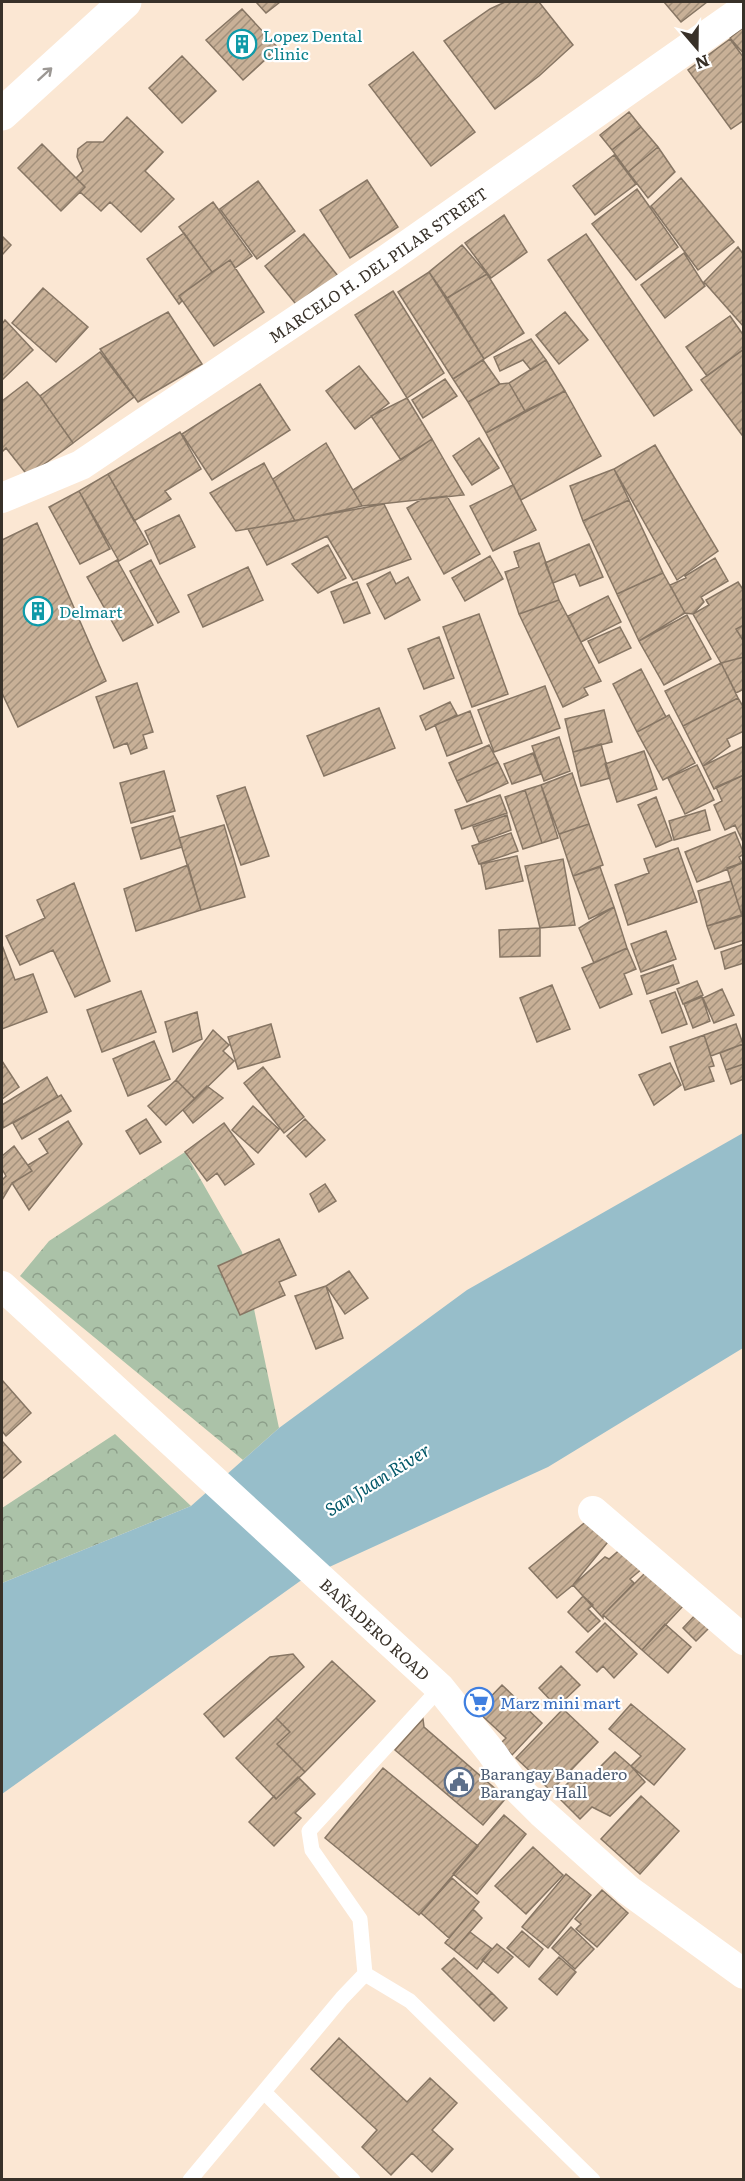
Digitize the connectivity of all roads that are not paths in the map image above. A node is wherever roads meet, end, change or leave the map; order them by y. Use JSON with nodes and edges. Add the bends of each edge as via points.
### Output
{"nodes":[{"id":1,"x":744,"y":9,"type":"edge"},
{"id":2,"x":111,"y":10,"type":"edge"},
{"id":3,"x":2,"y":114,"type":"edge"},
{"id":4,"x":2,"y":498,"type":"edge"},
{"id":5,"x":3,"y":1287,"type":"edge"},
{"id":6,"x":593,"y":1511,"type":"dead end"},
{"id":7,"x":744,"y":1640,"type":"edge"},
{"id":8,"x":440,"y":1688,"type":"junction"},
{"id":9,"x":365,"y":1974,"type":"junction"},
{"id":10,"x":744,"y":1974,"type":"edge"},
{"id":11,"x":264,"y":2092,"type":"junction"},
{"id":12,"x":190,"y":2180,"type":"edge"},
{"id":13,"x":353,"y":2180,"type":"edge"},
{"id":14,"x":593,"y":2180,"type":"edge"}],
"edges":[{"from":1,"to":4,"type":"street","name":"MARCELO H. DEL PILAR STREET","via":[[389,258],[81,465]]},
{"from":3,"to":2,"type":"main road","one_way":true},
{"from":5,"to":8,"type":"street","name":"BAÑADERO ROAD"},
{"from":6,"to":7,"type":"street"},
{"from":8,"to":9,"type":"lane","via":[[309,1831],[312,1850],[360,1919]]},
{"from":8,"to":10,"type":"street","name":"BAÑADERO ROAD","via":[[541,1812],[628,1890]]},
{"from":9,"to":11,"type":"lane"},
{"from":9,"to":14,"type":"lane","via":[[410,2001]]},
{"from":11,"to":12,"type":"lane"},
{"from":11,"to":13,"type":"lane"}]}
